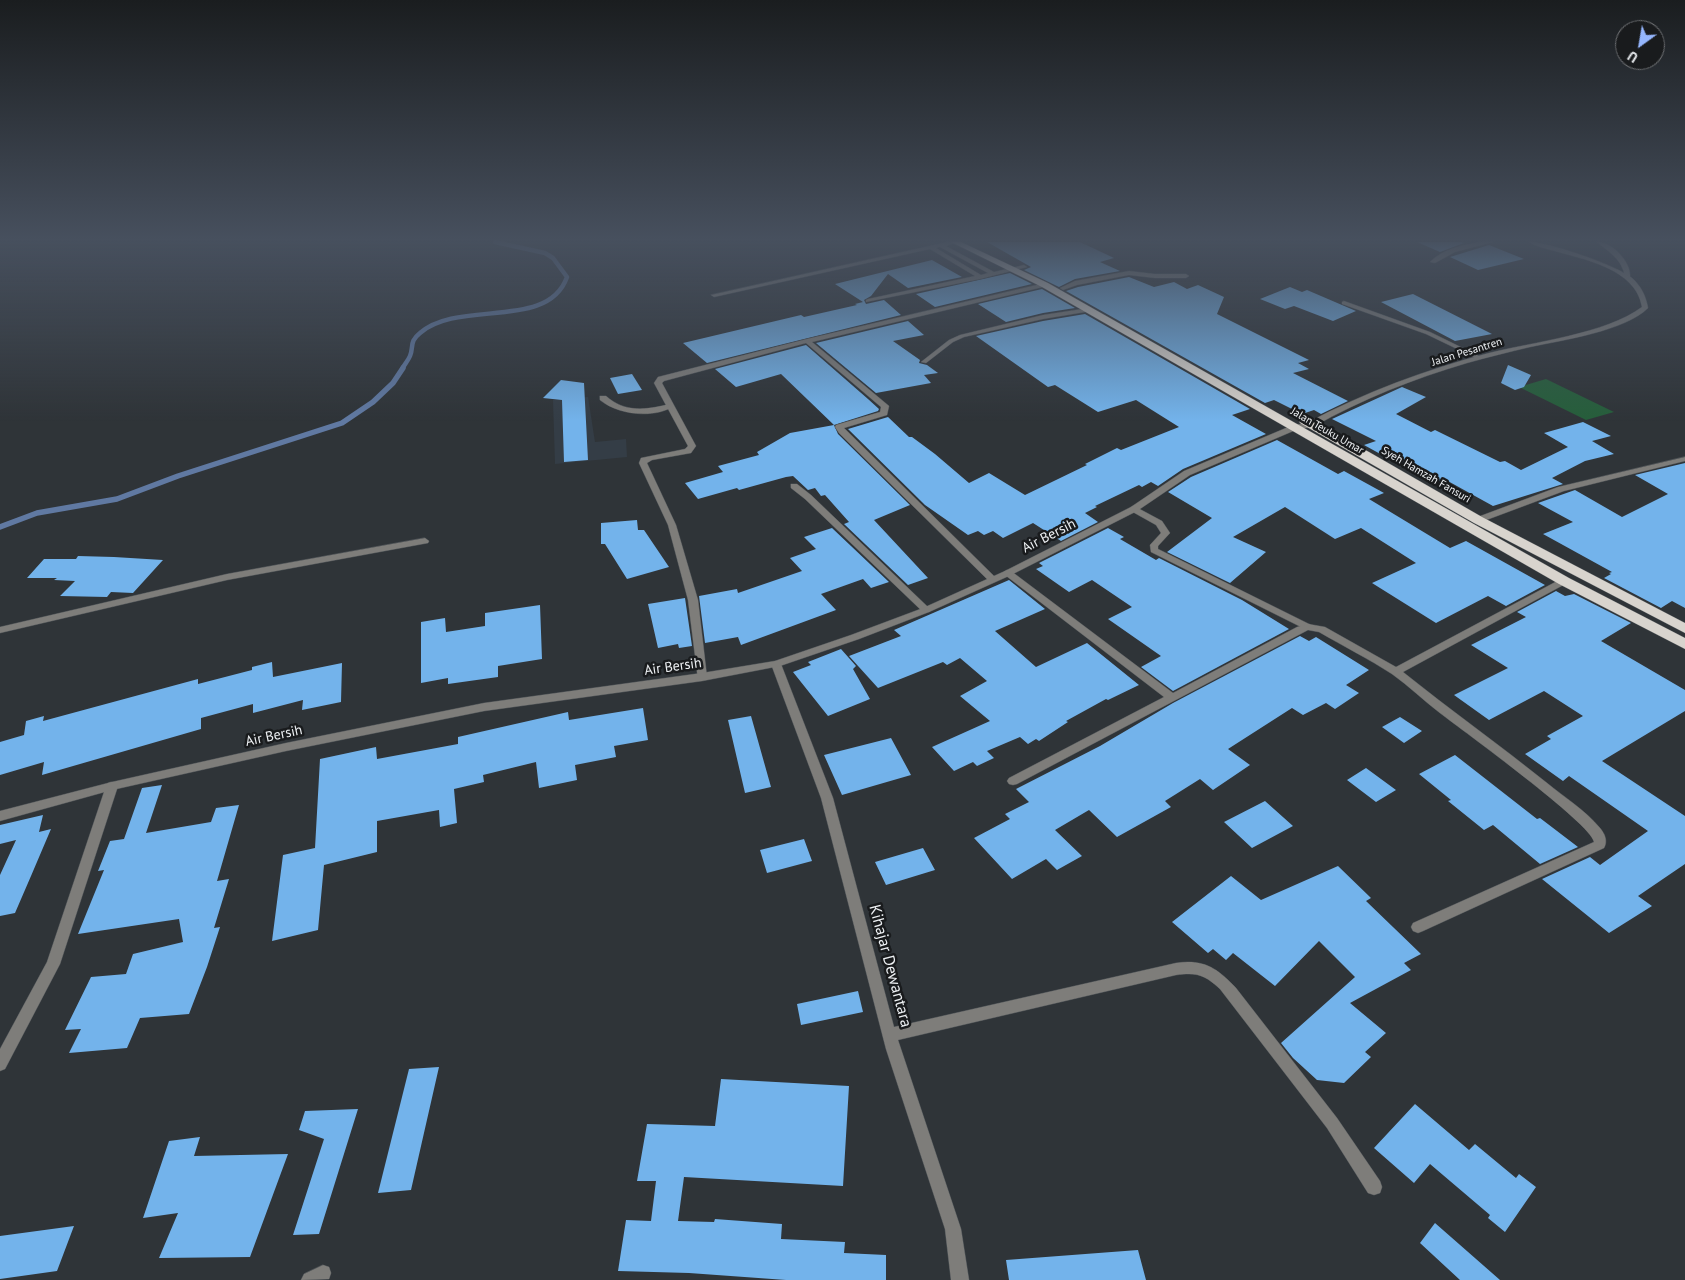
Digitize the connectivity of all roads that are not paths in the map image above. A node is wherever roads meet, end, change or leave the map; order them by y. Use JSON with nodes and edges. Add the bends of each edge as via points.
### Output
{"nodes":[{"id":1,"x":973,"y":302,"type":"edge"},
{"id":2,"x":1074,"y":302,"type":"edge"},
{"id":3,"x":1087,"y":302,"type":"edge"},
{"id":4,"x":1644,"y":302,"type":"edge"},
{"id":5,"x":1344,"y":303,"type":"dead end"},
{"id":6,"x":1089,"y":310,"type":"junction"},
{"id":7,"x":807,"y":340,"type":"junction"},
{"id":8,"x":1480,"y":358,"type":"junction"},
{"id":9,"x":924,"y":362,"type":"dead end"},
{"id":10,"x":603,"y":398,"type":"dead end"},
{"id":11,"x":670,"y":406,"type":"junction"},
{"id":12,"x":1310,"y":425,"type":"junction"},
{"id":13,"x":1296,"y":427,"type":"junction"},
{"id":14,"x":1685,"y":459,"type":"edge"},
{"id":15,"x":794,"y":486,"type":"dead end"},
{"id":16,"x":1134,"y":509,"type":"junction"},
{"id":17,"x":1478,"y":520,"type":"junction"},
{"id":18,"x":425,"y":541,"type":"dead end"},
{"id":19,"x":1008,"y":572,"type":"junction"},
{"id":20,"x":992,"y":578,"type":"junction"},
{"id":21,"x":1564,"y":581,"type":"junction"},
{"id":22,"x":926,"y":610,"type":"junction"},
{"id":23,"x":1308,"y":627,"type":"junction"},
{"id":24,"x":1685,"y":629,"type":"edge"},
{"id":25,"x":0,"y":630,"type":"edge"},
{"id":26,"x":1685,"y":644,"type":"edge"},
{"id":27,"x":776,"y":664,"type":"junction"},
{"id":28,"x":1396,"y":672,"type":"junction"},
{"id":29,"x":702,"y":677,"type":"junction"},
{"id":30,"x":1172,"y":698,"type":"junction"},
{"id":31,"x":1013,"y":781,"type":"dead end"},
{"id":32,"x":112,"y":786,"type":"junction"},
{"id":33,"x":0,"y":816,"type":"edge"},
{"id":34,"x":1418,"y":927,"type":"dead end"},
{"id":35,"x":890,"y":1035,"type":"junction"},
{"id":36,"x":0,"y":1064,"type":"edge"},
{"id":37,"x":1374,"y":1188,"type":"dead end"},
{"id":38,"x":960,"y":1280,"type":"edge"}],
"edges":[{"from":1,"to":7,"type":"street"},
{"from":2,"to":6,"type":"highway","name":"Jalan Teuku Umar"},
{"from":3,"to":12,"type":"highway","name":"Syeh Hamzah Fansuri"},
{"from":4,"to":8,"type":"street","name":"Jalan Pesantren","via":[[1645,308],[1639,314],[1585,332]]},
{"from":5,"to":8,"type":"street","via":[[1428,334]]},
{"from":6,"to":9,"type":"street","via":[[962,336]]},
{"from":6,"to":13,"type":"highway","name":"Jalan Teuku Umar"},
{"from":7,"to":11,"type":"street","via":[[661,379],[658,382]]},
{"from":7,"to":20,"type":"street","via":[[885,406],[884,412],[839,427],[842,431]]},
{"from":8,"to":12,"type":"street","name":"Jalan Pesantren","via":[[1405,381]]},
{"from":10,"to":11,"type":"street","via":[[615,406],[635,412]]},
{"from":11,"to":29,"type":"street","via":[[691,449],[650,458],[643,463],[672,525],[693,600]]},
{"from":12,"to":13,"type":"street","name":"Air Bersih"},
{"from":12,"to":17,"type":"highway","name":"Syeh Hamzah Fansuri"},
{"from":13,"to":16,"type":"street","name":"Air Bersih","via":[[1187,473]]},
{"from":13,"to":21,"type":"highway","name":"Jalan Teuku Umar"},
{"from":14,"to":17,"type":"street","via":[[1561,489]]},
{"from":15,"to":22,"type":"street"},
{"from":16,"to":19,"type":"street","name":"Air Bersih"},
{"from":16,"to":23,"type":"street","via":[[1159,523],[1166,532],[1154,545],[1154,550]]},
{"from":17,"to":24,"type":"highway","name":"Syeh Hamzah Fansuri"},
{"from":18,"to":25,"type":"street","via":[[227,577]]},
{"from":19,"to":20,"type":"street","name":"Air Bersih"},
{"from":19,"to":30,"type":"street"},
{"from":20,"to":22,"type":"street","name":"Air Bersih"},
{"from":21,"to":26,"type":"highway","name":"Jalan Teuku Umar"},
{"from":21,"to":28,"type":"street"},
{"from":22,"to":27,"type":"street","name":"Air Bersih"},
{"from":23,"to":28,"type":"street","via":[[1322,629]]},
{"from":23,"to":30,"type":"street"},
{"from":27,"to":29,"type":"street","name":"Air Bersih"},
{"from":27,"to":35,"type":"street","name":"Kihajar Dewantara","via":[[827,798]]},
{"from":28,"to":34,"type":"street","via":[[1588,823],[1601,839],[1600,845]]},
{"from":29,"to":32,"type":"street","name":"Air Bersih","via":[[484,708]]},
{"from":30,"to":31,"type":"street"},
{"from":32,"to":33,"type":"street","name":"Air Bersih"},
{"from":32,"to":36,"type":"street","via":[[53,964]]},
{"from":35,"to":37,"type":"street","via":[[1176,969],[1204,969],[1231,992],[1332,1123]]},
{"from":35,"to":38,"type":"street","name":"Kihajar Dewantara","via":[[953,1229]]}]}
